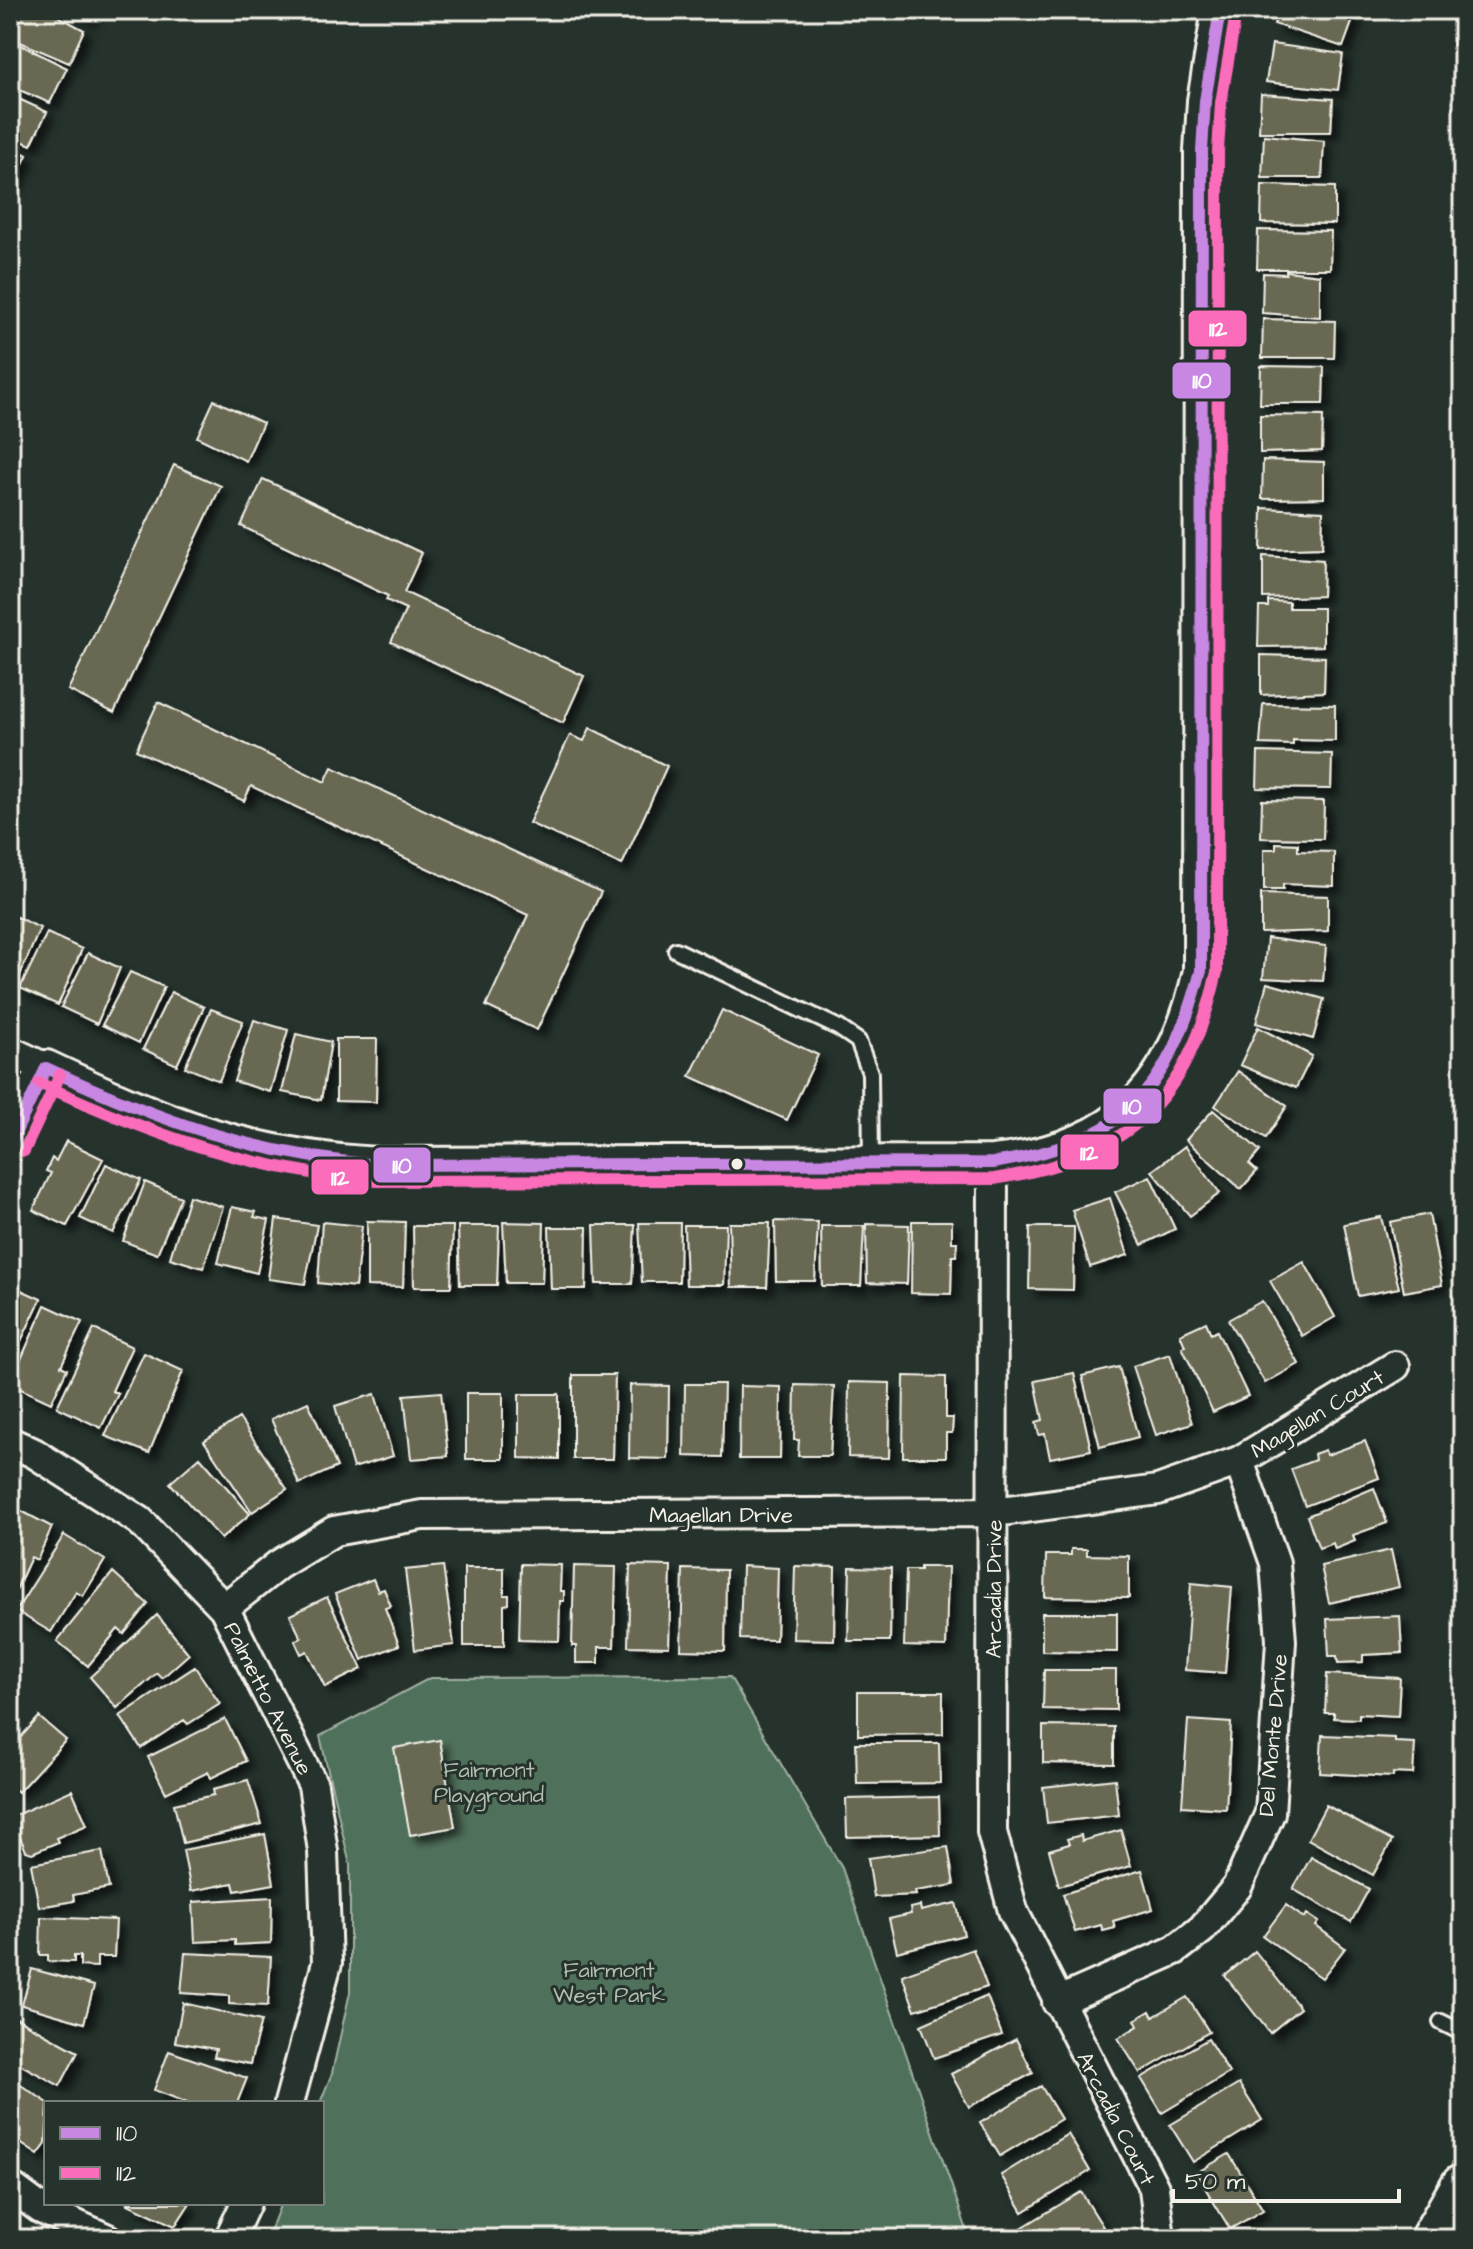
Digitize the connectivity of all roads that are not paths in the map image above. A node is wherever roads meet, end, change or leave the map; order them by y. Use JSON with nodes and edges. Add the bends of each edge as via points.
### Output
{"nodes":[{"id":1,"x":1220,"y":10,"type":"edge"},
{"id":2,"x":676,"y":950,"type":"dead end"},
{"id":3,"x":10,"y":1051,"type":"edge"},
{"id":4,"x":46,"y":1068,"type":"junction"},
{"id":5,"x":10,"y":1144,"type":"edge"},
{"id":6,"x":871,"y":1163,"type":"junction"},
{"id":7,"x":993,"y":1163,"type":"junction"},
{"id":8,"x":1395,"y":1366,"type":"dead end"},
{"id":9,"x":10,"y":1442,"type":"edge"},
{"id":10,"x":1239,"y":1461,"type":"junction"},
{"id":11,"x":994,"y":1512,"type":"junction"},
{"id":12,"x":224,"y":1608,"type":"junction"},
{"id":13,"x":1057,"y":2002,"type":"junction"},
{"id":14,"x":1441,"y":2022,"type":"dead end"},
{"id":15,"x":1463,"y":2033,"type":"edge"},
{"id":16,"x":290,"y":2101,"type":"edge"},
{"id":17,"x":10,"y":2186,"type":"edge"},
{"id":18,"x":1463,"y":2187,"type":"edge"},
{"id":19,"x":245,"y":2205,"type":"edge"},
{"id":20,"x":108,"y":2239,"type":"edge"},
{"id":21,"x":229,"y":2239,"type":"edge"},
{"id":22,"x":1160,"y":2239,"type":"edge"},
{"id":23,"x":1433,"y":2239,"type":"edge"}],
"edges":[{"from":1,"to":7,"type":"street","via":[[1202,151],[1201,971],[1182,1041],[1136,1106],[1070,1146],[1031,1159]]},
{"from":2,"to":6,"type":"lane","via":[[858,1041],[870,1073]]},
{"from":3,"to":4,"type":"street"},
{"from":4,"to":5,"type":"street"},
{"from":4,"to":6,"type":"street","via":[[210,1139],[319,1161]]},
{"from":6,"to":7,"type":"street"},
{"from":7,"to":11,"type":"street","name":"Arcadia Drive"},
{"from":8,"to":10,"type":"street","name":"Magellan Court"},
{"from":9,"to":12,"type":"street","name":"Palmetto Avenue","via":[[140,1521]]},
{"from":10,"to":11,"type":"street","name":"Magellan Drive","via":[[1158,1490]]},
{"from":10,"to":13,"type":"street","name":"Del Monte Drive","via":[[1275,1563],[1281,1641],[1270,1813],[1237,1887],[1202,1929],[1175,1950]]},
{"from":11,"to":12,"type":"street","name":"Magellan Drive","via":[[422,1515],[334,1531],[278,1565]]},
{"from":11,"to":13,"type":"street","name":"Arcadia Drive","via":[[992,1832],[1013,1911]]},
{"from":12,"to":16,"type":"street","name":"Palmetto Avenue","via":[[313,1785],[323,1851],[327,1963]]},
{"from":13,"to":22,"type":"street","name":"Arcadia Court","via":[[1154,2188]]},
{"from":14,"to":15,"type":"lane"},
{"from":17,"to":20,"type":"street","via":[[41,2209]]},
{"from":18,"to":23,"type":"highway"},
{"from":19,"to":21,"type":"street"}]}
